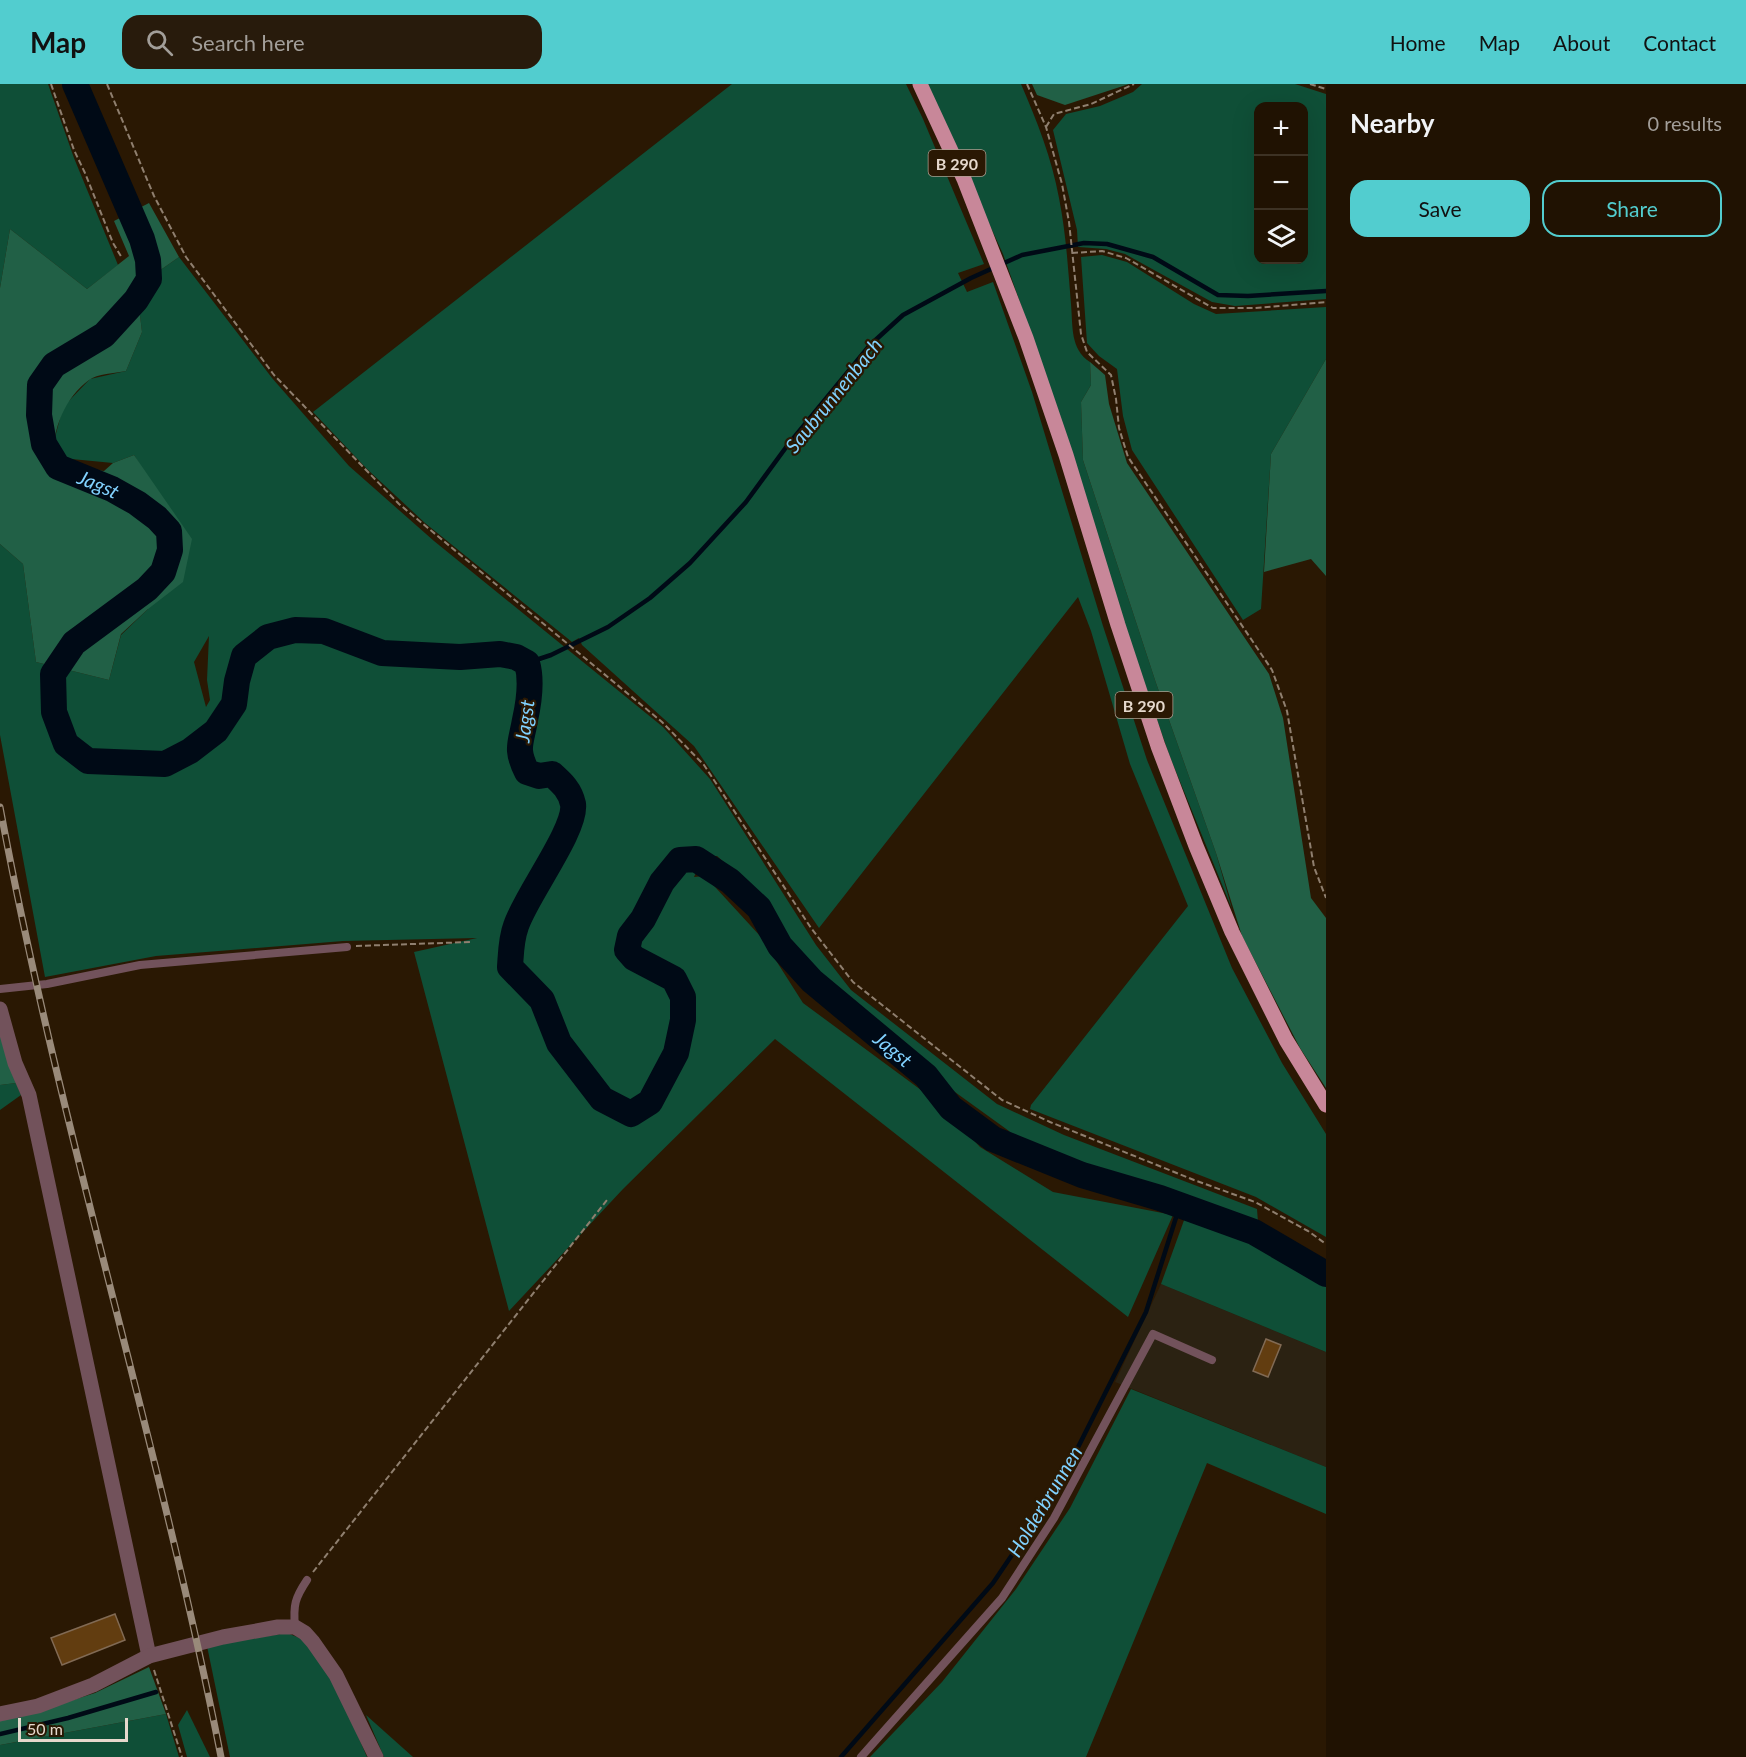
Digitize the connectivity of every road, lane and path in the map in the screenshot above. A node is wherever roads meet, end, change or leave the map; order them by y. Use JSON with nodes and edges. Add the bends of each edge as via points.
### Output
{"nodes":[{"id":1,"x":51,"y":84,"type":"edge"},
{"id":2,"x":107,"y":84,"type":"edge"},
{"id":3,"x":920,"y":84,"type":"edge"},
{"id":4,"x":1027,"y":84,"type":"edge"},
{"id":5,"x":1134,"y":84,"type":"edge"},
{"id":6,"x":1310,"y":84,"type":"edge"},
{"id":7,"x":1326,"y":89,"type":"edge"},
{"id":8,"x":1046,"y":127,"type":"junction"},
{"id":9,"x":1072,"y":253,"type":"junction"},
{"id":10,"x":122,"y":258,"type":"dead end"},
{"id":11,"x":1326,"y":302,"type":"edge"},
{"id":12,"x":1326,"y":898,"type":"edge"},
{"id":13,"x":470,"y":942,"type":"dead end"},
{"id":14,"x":347,"y":947,"type":"joint"},
{"id":15,"x":0,"y":989,"type":"edge"},
{"id":16,"x":0,"y":1009,"type":"edge"},
{"id":17,"x":1326,"y":1105,"type":"edge"},
{"id":18,"x":607,"y":1200,"type":"dead end"},
{"id":19,"x":1326,"y":1244,"type":"edge"},
{"id":20,"x":1212,"y":1360,"type":"dead end"},
{"id":21,"x":307,"y":1580,"type":"joint"},
{"id":22,"x":295,"y":1627,"type":"junction"},
{"id":23,"x":149,"y":1656,"type":"junction"},
{"id":24,"x":0,"y":1714,"type":"edge"},
{"id":25,"x":182,"y":1757,"type":"edge"},
{"id":26,"x":376,"y":1757,"type":"edge"},
{"id":27,"x":861,"y":1757,"type":"edge"}],
"edges":[{"from":1,"to":10,"type":"path","via":[[74,150]]},
{"from":2,"to":19,"type":"path","via":[[154,195],[186,257],[274,375],[399,504],[662,722],[704,765],[811,928],[853,982],[1002,1100],[1256,1202]]},
{"from":3,"to":17,"type":"main road","number":"B 290","via":[[964,179],[1026,338],[1158,746],[1196,846],[1232,932],[1276,1020]]},
{"from":4,"to":8,"type":"path"},
{"from":5,"to":8,"type":"path","via":[[1091,104],[1054,114]]},
{"from":6,"to":7,"type":"path"},
{"from":8,"to":9,"type":"path","via":[[1062,184]]},
{"from":9,"to":11,"type":"path","via":[[1102,251],[1126,258],[1213,308]]},
{"from":9,"to":12,"type":"path","via":[[1081,334],[1087,352],[1111,375],[1128,457],[1272,670],[1287,711],[1314,867]]},
{"from":13,"to":14,"type":"path"},
{"from":14,"to":15,"type":"lane","via":[[140,965],[47,984]]},
{"from":16,"to":23,"type":"street","via":[[29,1095]]},
{"from":18,"to":21,"type":"path"},
{"from":20,"to":27,"type":"lane","via":[[1153,1334],[1054,1518],[1002,1598]]},
{"from":21,"to":22,"type":"lane","via":[[293,1609]]},
{"from":22,"to":23,"type":"street","via":[[245,1633]]},
{"from":22,"to":26,"type":"street","via":[[313,1642],[336,1675]]},
{"from":23,"to":24,"type":"street","via":[[93,1685],[38,1706]]},
{"from":23,"to":25,"type":"path"}]}
